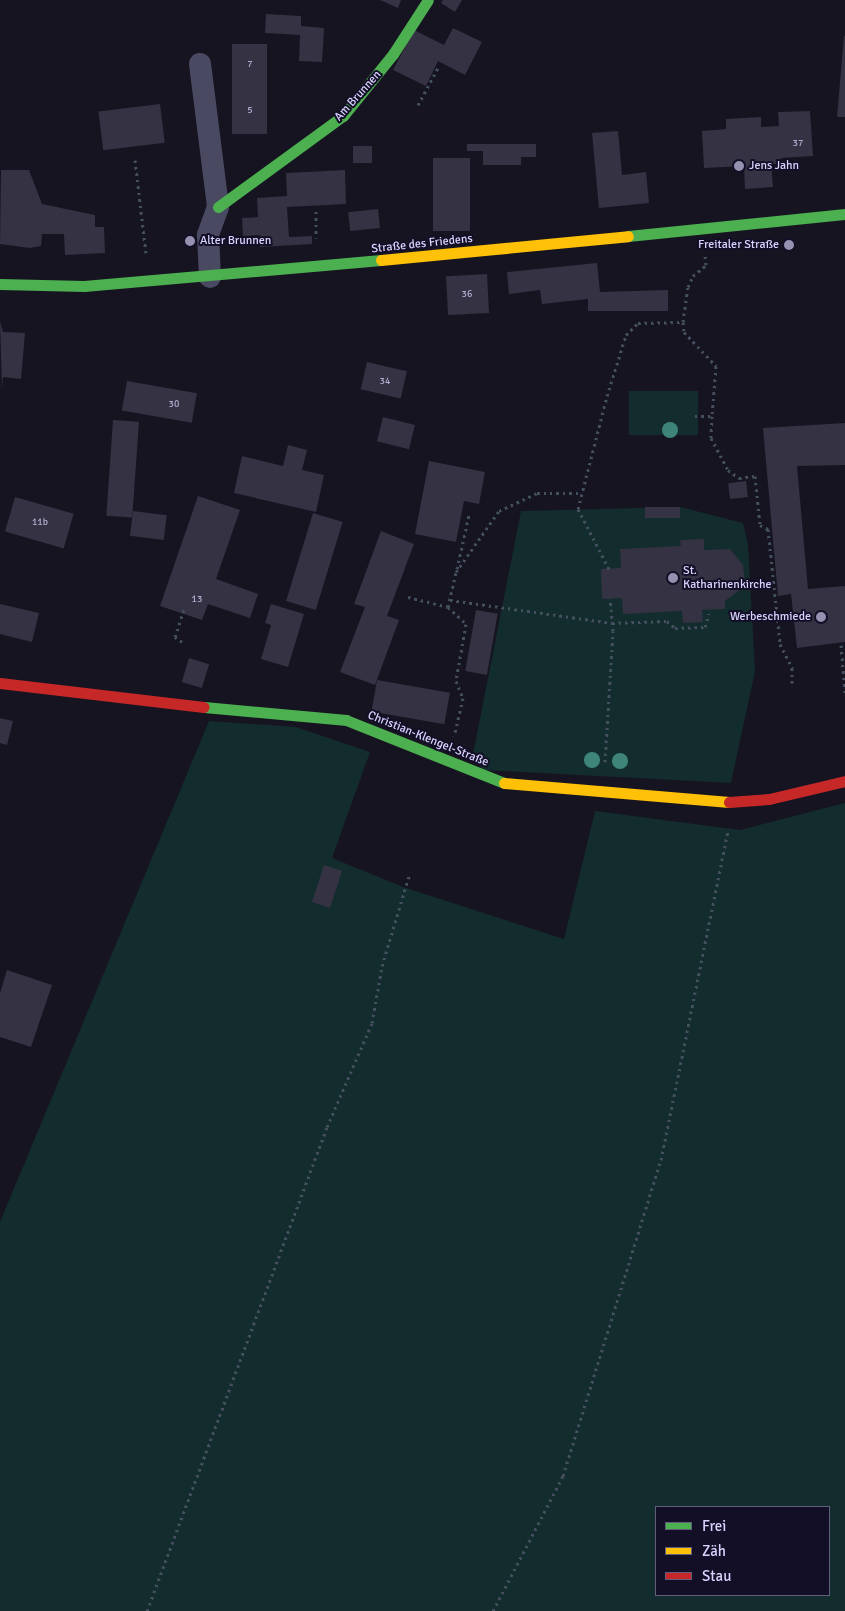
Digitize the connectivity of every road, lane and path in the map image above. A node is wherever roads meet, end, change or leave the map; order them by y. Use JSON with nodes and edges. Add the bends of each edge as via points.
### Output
{"nodes":[{"id":1,"x":428,"y":0,"type":"edge"},
{"id":2,"x":200,"y":64,"type":"dead end"},
{"id":3,"x":439,"y":66,"type":"dead end"},
{"id":4,"x":418,"y":105,"type":"dead end"},
{"id":5,"x":135,"y":160,"type":"dead end"},
{"id":6,"x":218,"y":207,"type":"junction"},
{"id":7,"x":316,"y":211,"type":"dead end"},
{"id":8,"x":845,"y":214,"type":"edge"},
{"id":9,"x":316,"y":244,"type":"dead end"},
{"id":10,"x":705,"y":252,"type":"dead end"},
{"id":11,"x":146,"y":258,"type":"dead end"},
{"id":12,"x":210,"y":278,"type":"junction"},
{"id":13,"x":0,"y":284,"type":"edge"},
{"id":14,"x":683,"y":322,"type":"junction"},
{"id":15,"x":695,"y":416,"type":"dead end"},
{"id":16,"x":712,"y":416,"type":"junction"},
{"id":17,"x":579,"y":493,"type":"junction"},
{"id":18,"x":468,"y":515,"type":"dead end"},
{"id":19,"x":609,"y":569,"type":"dead end"},
{"id":20,"x":456,"y":572,"type":"junction"},
{"id":21,"x":408,"y":597,"type":"dead end"},
{"id":22,"x":610,"y":598,"type":"dead end"},
{"id":23,"x":450,"y":600,"type":"junction"},
{"id":24,"x":448,"y":607,"type":"junction"},
{"id":25,"x":184,"y":609,"type":"dead end"},
{"id":26,"x":709,"y":614,"type":"dead end"},
{"id":27,"x":612,"y":623,"type":"junction"},
{"id":28,"x":182,"y":642,"type":"dead end"},
{"id":29,"x":841,"y":645,"type":"dead end"},
{"id":30,"x":792,"y":682,"type":"dead end"},
{"id":31,"x":0,"y":683,"type":"edge"},
{"id":32,"x":845,"y":694,"type":"edge"},
{"id":33,"x":448,"y":760,"type":"junction"},
{"id":34,"x":845,"y":781,"type":"edge"},
{"id":35,"x":603,"y":793,"type":"junction"},
{"id":36,"x":734,"y":802,"type":"junction"},
{"id":37,"x":410,"y":876,"type":"dead end"},
{"id":38,"x":147,"y":1611,"type":"edge"},
{"id":39,"x":493,"y":1611,"type":"edge"}],
"edges":[{"from":1,"to":6,"type":"street","name":"Am Brunnen","via":[[394,54],[343,116]]},
{"from":2,"to":6,"type":"street"},
{"from":3,"to":4,"type":"path"},
{"from":5,"to":11,"type":"path"},
{"from":6,"to":12,"type":"street","via":[[208,235]]},
{"from":7,"to":9,"type":"path"},
{"from":8,"to":12,"type":"street","name":"Straße des Friedens"},
{"from":10,"to":14,"type":"path","via":[[706,266],[693,276],[688,288]]},
{"from":12,"to":13,"type":"street","name":"Straße des Friedens","via":[[84,286]]},
{"from":14,"to":16,"type":"path","via":[[684,332],[716,366]]},
{"from":14,"to":17,"type":"path","via":[[638,323],[626,335]]},
{"from":15,"to":16,"type":"path"},
{"from":16,"to":30,"type":"path","via":[[711,438],[728,470],[739,478],[755,476],[760,525],[768,530],[780,644],[792,668]]},
{"from":17,"to":19,"type":"path","via":[[578,509]]},
{"from":17,"to":20,"type":"path","via":[[537,493],[499,511]]},
{"from":18,"to":20,"type":"path"},
{"from":20,"to":23,"type":"path"},
{"from":21,"to":24,"type":"path"},
{"from":22,"to":27,"type":"path"},
{"from":23,"to":24,"type":"path"},
{"from":23,"to":27,"type":"path"},
{"from":24,"to":33,"type":"path","via":[[466,624],[456,681],[462,698]]},
{"from":25,"to":28,"type":"path","via":[[175,637]]},
{"from":26,"to":27,"type":"path","via":[[705,627],[675,628],[667,621]]},
{"from":27,"to":35,"type":"path"},
{"from":29,"to":32,"type":"path"},
{"from":31,"to":33,"type":"street","name":"Christian-Klengel-Straße","via":[[67,694],[346,720]]},
{"from":33,"to":35,"type":"street","name":"Christian-Klengel-Straße","via":[[495,782]]},
{"from":34,"to":36,"type":"street","name":"Christian-Klengel-Straße","via":[[769,799]]},
{"from":35,"to":36,"type":"street","name":"Christian-Klengel-Straße"},
{"from":36,"to":39,"type":"path","via":[[661,1160],[563,1476]]},
{"from":37,"to":38,"type":"path","via":[[382,966],[372,1023],[327,1127]]}]}
